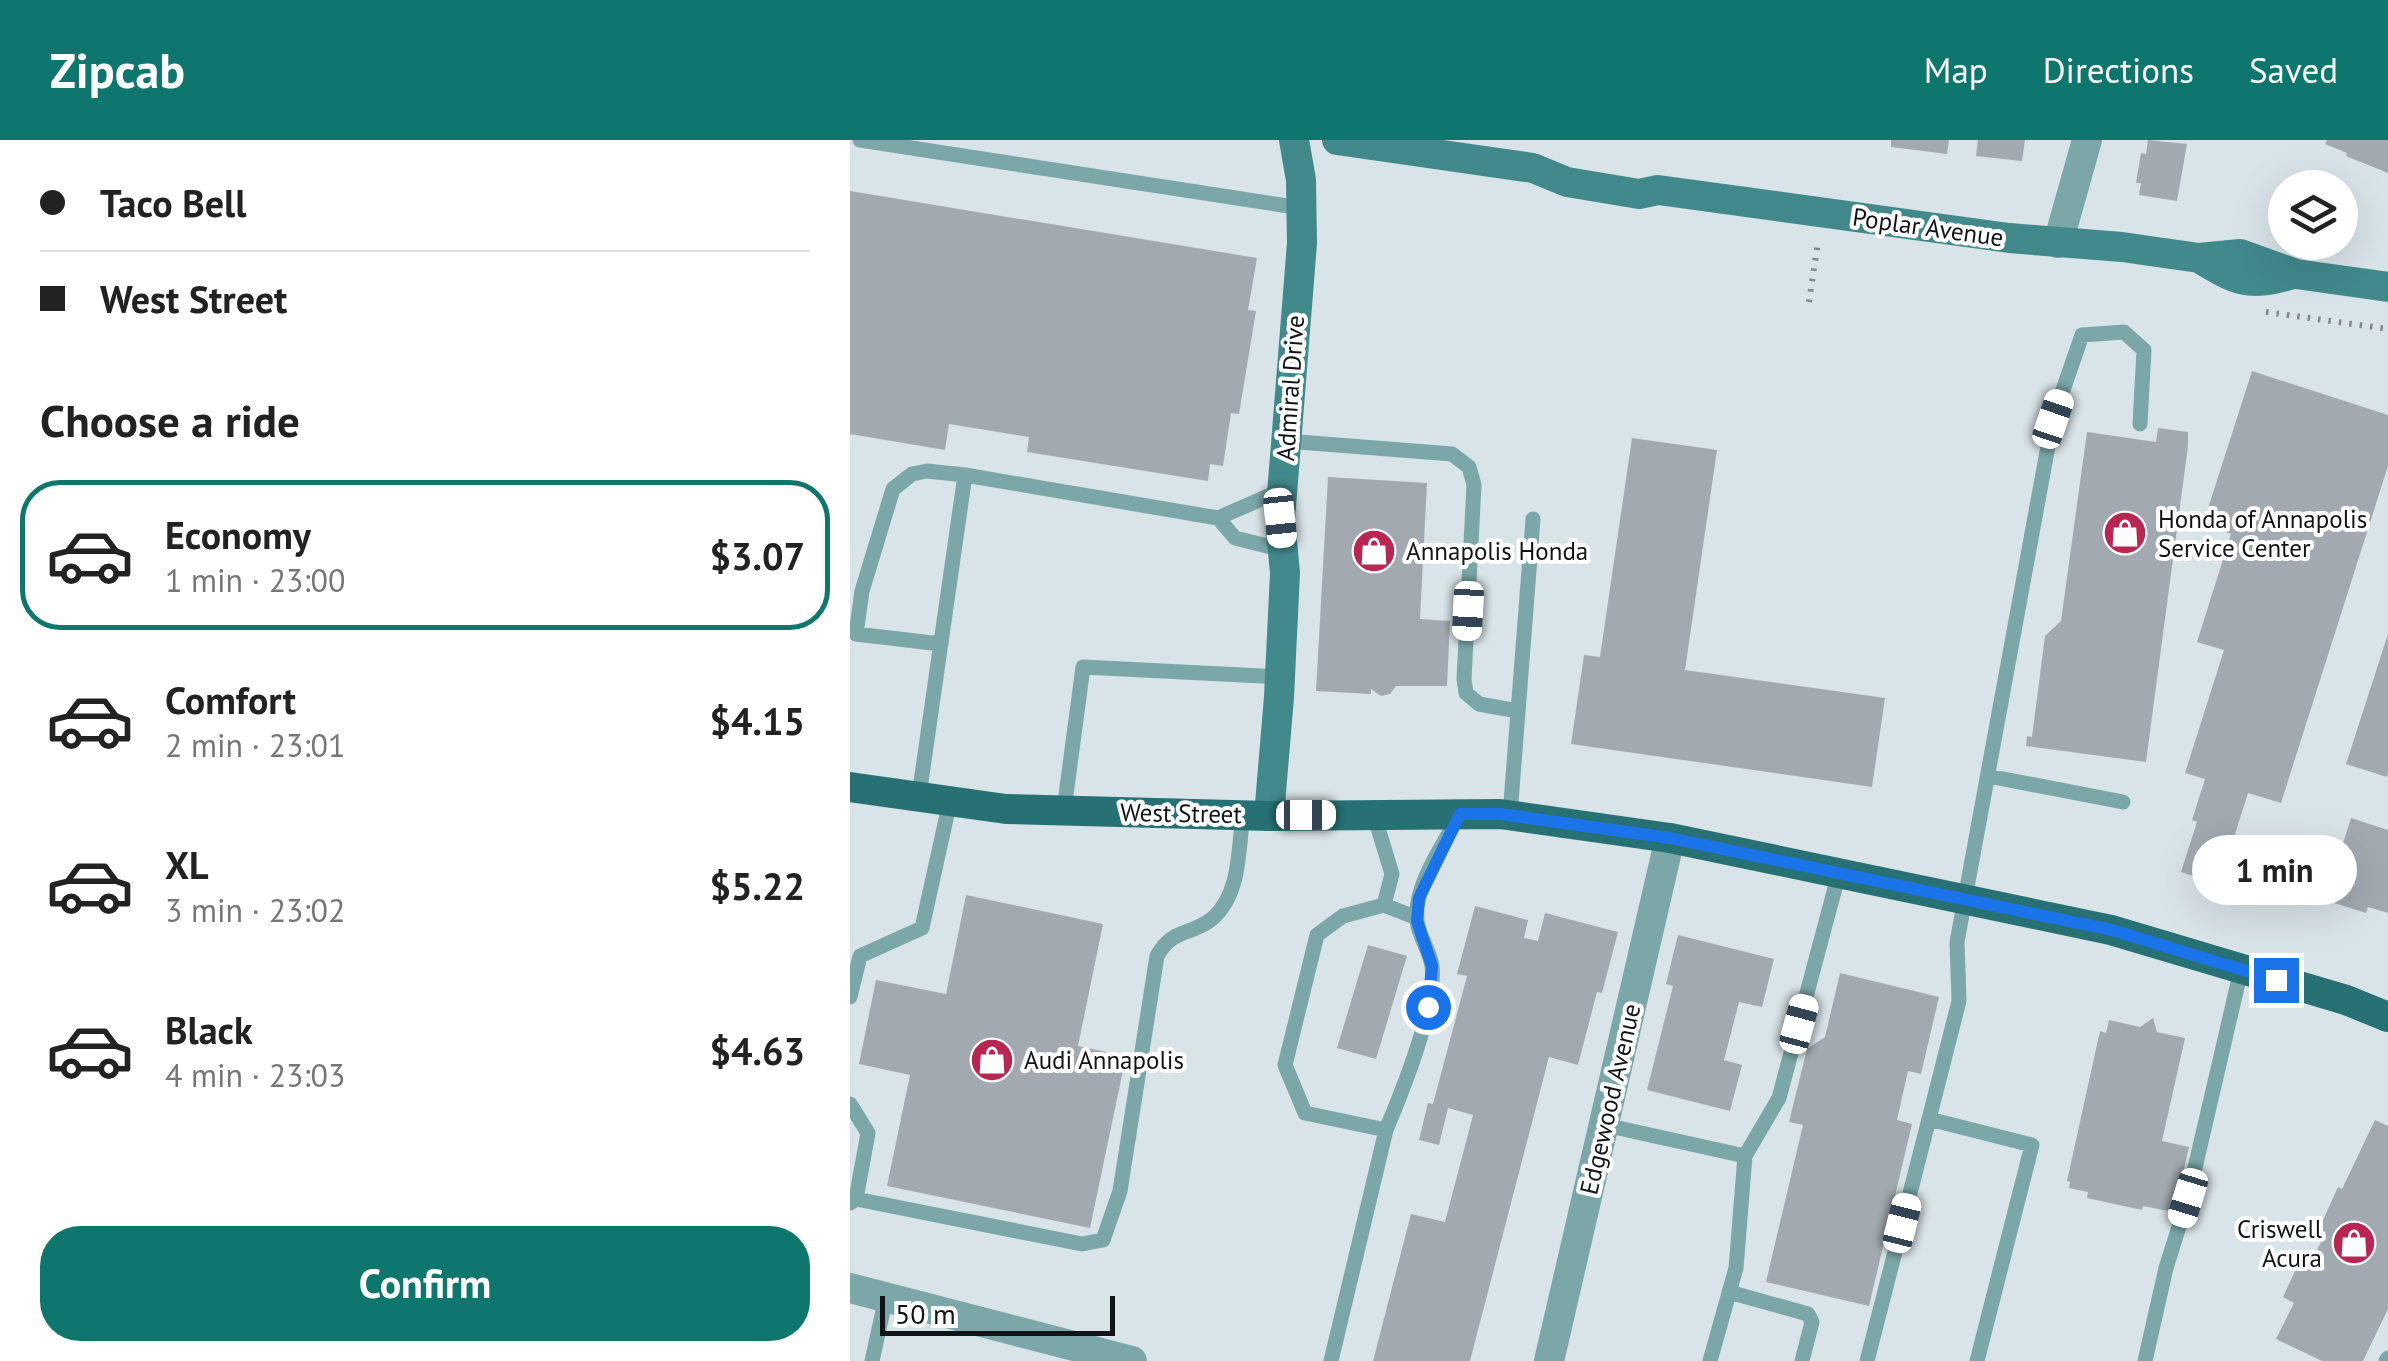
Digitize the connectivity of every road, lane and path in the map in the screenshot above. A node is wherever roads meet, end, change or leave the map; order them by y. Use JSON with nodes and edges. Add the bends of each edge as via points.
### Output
{"nodes":[{"id":1,"x":860,"y":140,"type":"edge"},
{"id":2,"x":1294,"y":140,"type":"edge"},
{"id":3,"x":1337,"y":140,"type":"edge"},
{"id":4,"x":2086,"y":140,"type":"edge"},
{"id":5,"x":1484,"y":150,"type":"edge"},
{"id":6,"x":1301,"y":208,"type":"junction"},
{"id":7,"x":1818,"y":242,"type":"dead end"},
{"id":8,"x":2058,"y":244,"type":"junction"},
{"id":9,"x":2388,"y":287,"type":"edge"},
{"id":10,"x":1810,"y":302,"type":"dead end"},
{"id":11,"x":2140,"y":424,"type":"dead end"},
{"id":12,"x":1286,"y":441,"type":"junction"},
{"id":13,"x":965,"y":475,"type":"junction"},
{"id":14,"x":1282,"y":490,"type":"junction"},
{"id":15,"x":1218,"y":518,"type":"junction"},
{"id":16,"x":1533,"y":519,"type":"dead end"},
{"id":17,"x":1283,"y":550,"type":"junction"},
{"id":18,"x":941,"y":644,"type":"junction"},
{"id":19,"x":1280,"y":677,"type":"junction"},
{"id":20,"x":1518,"y":711,"type":"junction"},
{"id":21,"x":1988,"y":776,"type":"junction"},
{"id":22,"x":850,"y":787,"type":"edge"},
{"id":23,"x":919,"y":796,"type":"junction"},
{"id":24,"x":950,"y":801,"type":"junction"},
{"id":25,"x":2123,"y":802,"type":"dead end"},
{"id":26,"x":1064,"y":810,"type":"junction"},
{"id":27,"x":1374,"y":814,"type":"junction"},
{"id":28,"x":1460,"y":814,"type":"junction"},
{"id":29,"x":1256,"y":815,"type":"junction"},
{"id":30,"x":1510,"y":815,"type":"junction"},
{"id":31,"x":1670,"y":838,"type":"junction"},
{"id":32,"x":1839,"y":873,"type":"junction"},
{"id":33,"x":1965,"y":900,"type":"junction"},
{"id":34,"x":1384,"y":906,"type":"junction"},
{"id":35,"x":1418,"y":918,"type":"junction"},
{"id":36,"x":2242,"y":970,"type":"junction"},
{"id":37,"x":850,"y":997,"type":"edge"},
{"id":38,"x":2388,"y":1017,"type":"edge"},
{"id":39,"x":850,"y":1104,"type":"edge"},
{"id":40,"x":1929,"y":1119,"type":"junction"},
{"id":41,"x":1605,"y":1125,"type":"junction"},
{"id":42,"x":1386,"y":1130,"type":"junction"},
{"id":43,"x":1745,"y":1156,"type":"junction"},
{"id":44,"x":853,"y":1201,"type":"edge"},
{"id":45,"x":850,"y":1288,"type":"edge"},
{"id":46,"x":1729,"y":1292,"type":"junction"},
{"id":47,"x":886,"y":1297,"type":"junction"},
{"id":48,"x":872,"y":1361,"type":"edge"},
{"id":49,"x":1132,"y":1361,"type":"edge"},
{"id":50,"x":1332,"y":1361,"type":"edge"},
{"id":51,"x":1549,"y":1361,"type":"edge"},
{"id":52,"x":1710,"y":1361,"type":"edge"},
{"id":53,"x":1802,"y":1361,"type":"edge"},
{"id":54,"x":1867,"y":1361,"type":"edge"},
{"id":55,"x":1977,"y":1361,"type":"edge"},
{"id":56,"x":2145,"y":1361,"type":"edge"}],
"edges":[{"from":1,"to":6,"type":"lane"},
{"from":2,"to":6,"type":"street","name":"Admiral Drive"},
{"from":3,"to":5,"type":"street","name":"Poplar Avenue"},
{"from":4,"to":8,"type":"street"},
{"from":5,"to":8,"type":"street","name":"Poplar Avenue","via":[[1566,182],[1639,194],[1658,190]]},
{"from":6,"to":12,"type":"street","name":"Admiral Drive"},
{"from":7,"to":10,"type":"path"},
{"from":8,"to":9,"type":"street","name":"Poplar Avenue","via":[[2199,258],[2235,280],[2296,274]]},
{"from":11,"to":21,"type":"lane","via":[[2144,350],[2124,332],[2082,335],[2053,419]]},
{"from":12,"to":14,"type":"street","name":"Admiral Drive"},
{"from":12,"to":20,"type":"lane","via":[[1452,454],[1469,468],[1474,485],[1466,694],[1479,704]]},
{"from":13,"to":15,"type":"lane"},
{"from":13,"to":18,"type":"lane"},
{"from":13,"to":18,"type":"lane","via":[[927,471],[893,489],[862,590],[856,634]]},
{"from":14,"to":15,"type":"lane"},
{"from":14,"to":17,"type":"street","name":"Admiral Drive"},
{"from":15,"to":17,"type":"lane","via":[[1235,538]]},
{"from":16,"to":20,"type":"lane"},
{"from":17,"to":19,"type":"street","name":"Admiral Drive"},
{"from":18,"to":23,"type":"lane"},
{"from":19,"to":26,"type":"lane","via":[[1083,667]]},
{"from":19,"to":29,"type":"street","name":"Admiral Drive"},
{"from":20,"to":30,"type":"lane"},
{"from":21,"to":25,"type":"lane"},
{"from":21,"to":33,"type":"lane"},
{"from":22,"to":23,"type":"main road","name":"West Street"},
{"from":23,"to":24,"type":"main road","name":"West Street"},
{"from":24,"to":26,"type":"main road","name":"West Street"},
{"from":24,"to":37,"type":"lane","via":[[922,928],[860,956]]},
{"from":26,"to":29,"type":"main road","name":"West Street"},
{"from":27,"to":28,"type":"main road","name":"West Street"},
{"from":27,"to":29,"type":"main road","name":"West Street"},
{"from":27,"to":34,"type":"lane","via":[[1392,874]]},
{"from":28,"to":30,"type":"main road","name":"West Street"},
{"from":28,"to":35,"type":"lane","via":[[1419,898]]},
{"from":29,"to":44,"type":"lane","via":[[1233,891],[1212,918],[1166,939],[1157,956],[1120,1191],[1103,1240],[1082,1244]]},
{"from":30,"to":31,"type":"main road","name":"West Street"},
{"from":31,"to":32,"type":"main road","name":"West Street"},
{"from":31,"to":41,"type":"street","name":"Edgewood Avenue"},
{"from":32,"to":33,"type":"main road","name":"West Street"},
{"from":32,"to":43,"type":"lane","via":[[1779,1098]]},
{"from":33,"to":36,"type":"main road","name":"West Street","via":[[2112,930]]},
{"from":33,"to":40,"type":"lane","via":[[1957,942],[1960,1001]]},
{"from":34,"to":35,"type":"lane"},
{"from":34,"to":42,"type":"lane","via":[[1343,916],[1317,935],[1284,1065],[1305,1113]]},
{"from":35,"to":42,"type":"lane","via":[[1432,966],[1428,1007]]},
{"from":36,"to":38,"type":"main road","name":"West Street"},
{"from":36,"to":56,"type":"lane"},
{"from":39,"to":44,"type":"lane","via":[[868,1132]]},
{"from":40,"to":54,"type":"lane"},
{"from":40,"to":55,"type":"lane","via":[[2032,1145]]},
{"from":41,"to":43,"type":"lane"},
{"from":41,"to":51,"type":"street","name":"Edgewood Avenue"},
{"from":42,"to":50,"type":"lane"},
{"from":43,"to":46,"type":"lane"},
{"from":45,"to":47,"type":"street"},
{"from":46,"to":52,"type":"lane"},
{"from":46,"to":53,"type":"lane","via":[[1811,1317]]},
{"from":47,"to":48,"type":"lane"},
{"from":47,"to":49,"type":"street"}]}
